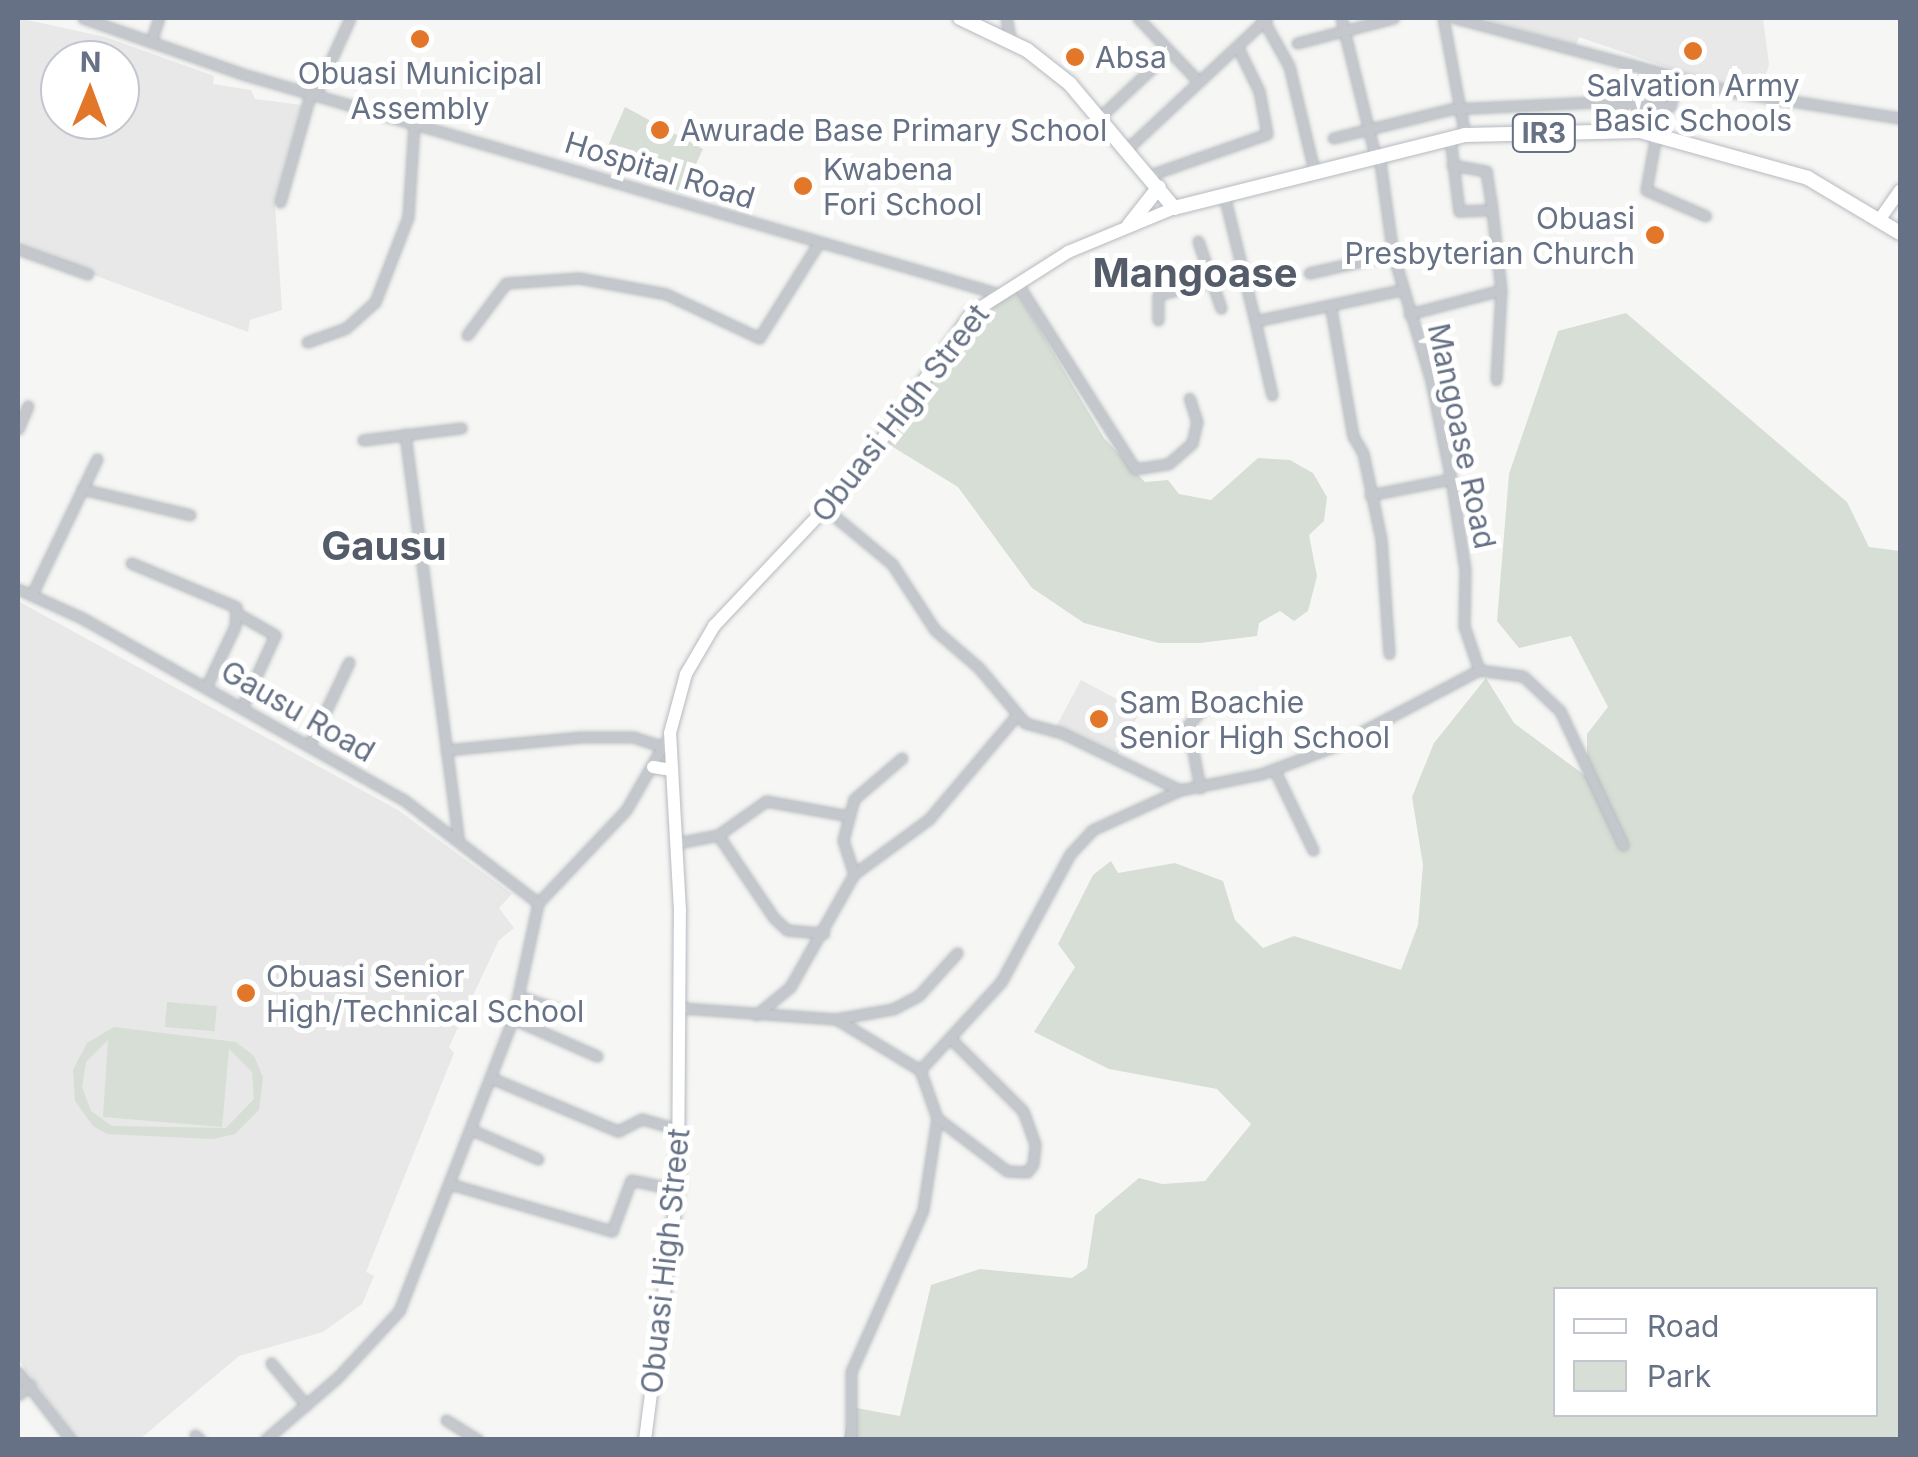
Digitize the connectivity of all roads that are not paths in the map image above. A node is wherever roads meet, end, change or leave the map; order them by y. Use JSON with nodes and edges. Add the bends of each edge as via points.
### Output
{"nodes":[{"id":1,"x":83,"y":18,"type":"edge"},
{"id":2,"x":159,"y":18,"type":"edge"},
{"id":3,"x":350,"y":18,"type":"edge"},
{"id":4,"x":960,"y":18,"type":"edge"},
{"id":5,"x":1006,"y":18,"type":"edge"},
{"id":6,"x":1138,"y":18,"type":"edge"},
{"id":7,"x":1265,"y":18,"type":"edge"},
{"id":8,"x":1341,"y":18,"type":"edge"},
{"id":9,"x":1394,"y":18,"type":"edge"},
{"id":10,"x":1443,"y":18,"type":"edge"},
{"id":11,"x":1455,"y":18,"type":"edge"},
{"id":12,"x":1344,"y":30,"type":"junction"},
{"id":13,"x":151,"y":42,"type":"junction"},
{"id":14,"x":1011,"y":42,"type":"junction"},
{"id":15,"x":1297,"y":43,"type":"dead end"},
{"id":16,"x":1237,"y":46,"type":"junction"},
{"id":17,"x":1154,"y":66,"type":"dead end"},
{"id":18,"x":1677,"y":78,"type":"junction"},
{"id":19,"x":1198,"y":82,"type":"junction"},
{"id":20,"x":314,"y":93,"type":"junction"},
{"id":21,"x":1460,"y":108,"type":"junction"},
{"id":22,"x":1101,"y":116,"type":"junction"},
{"id":23,"x":1900,"y":118,"type":"edge"},
{"id":24,"x":414,"y":123,"type":"junction"},
{"id":25,"x":1369,"y":129,"type":"junction"},
{"id":26,"x":1656,"y":132,"type":"junction"},
{"id":27,"x":1457,"y":137,"type":"junction"},
{"id":28,"x":1333,"y":138,"type":"dead end"},
{"id":29,"x":1128,"y":148,"type":"junction"},
{"id":30,"x":1377,"y":154,"type":"junction"},
{"id":31,"x":1452,"y":165,"type":"junction"},
{"id":32,"x":1314,"y":170,"type":"junction"},
{"id":33,"x":1154,"y":181,"type":"junction"},
{"id":34,"x":1900,"y":190,"type":"edge"},
{"id":35,"x":1224,"y":196,"type":"junction"},
{"id":36,"x":280,"y":202,"type":"dead end"},
{"id":37,"x":1174,"y":208,"type":"junction"},
{"id":38,"x":1492,"y":210,"type":"junction"},
{"id":39,"x":1706,"y":216,"type":"dead end"},
{"id":40,"x":1880,"y":220,"type":"junction"},
{"id":41,"x":1129,"y":225,"type":"junction"},
{"id":42,"x":1900,"y":233,"type":"edge"},
{"id":43,"x":1198,"y":241,"type":"dead end"},
{"id":44,"x":818,"y":244,"type":"junction"},
{"id":45,"x":18,"y":249,"type":"edge"},
{"id":46,"x":1393,"y":254,"type":"junction"},
{"id":47,"x":1308,"y":272,"type":"dead end"},
{"id":48,"x":1240,"y":273,"type":"junction"},
{"id":49,"x":88,"y":274,"type":"dead end"},
{"id":50,"x":1015,"y":281,"type":"junction"},
{"id":51,"x":1212,"y":281,"type":"junction"},
{"id":52,"x":1401,"y":290,"type":"junction"},
{"id":53,"x":1501,"y":290,"type":"junction"},
{"id":54,"x":996,"y":293,"type":"junction"},
{"id":55,"x":1221,"y":308,"type":"dead end"},
{"id":56,"x":1330,"y":308,"type":"junction"},
{"id":57,"x":1409,"y":314,"type":"junction"},
{"id":58,"x":1158,"y":320,"type":"dead end"},
{"id":59,"x":1255,"y":320,"type":"junction"},
{"id":60,"x":467,"y":335,"type":"dead end"},
{"id":61,"x":307,"y":342,"type":"dead end"},
{"id":62,"x":1496,"y":380,"type":"dead end"},
{"id":63,"x":1272,"y":395,"type":"dead end"},
{"id":64,"x":1189,"y":398,"type":"dead end"},
{"id":65,"x":28,"y":406,"type":"dead end"},
{"id":66,"x":461,"y":428,"type":"dead end"},
{"id":67,"x":18,"y":429,"type":"edge"},
{"id":68,"x":405,"y":434,"type":"junction"},
{"id":69,"x":363,"y":440,"type":"dead end"},
{"id":70,"x":96,"y":459,"type":"dead end"},
{"id":71,"x":1450,"y":478,"type":"junction"},
{"id":72,"x":82,"y":490,"type":"junction"},
{"id":73,"x":1370,"y":495,"type":"junction"},
{"id":74,"x":828,"y":510,"type":"junction"},
{"id":75,"x":190,"y":516,"type":"dead end"},
{"id":76,"x":131,"y":563,"type":"dead end"},
{"id":77,"x":18,"y":589,"type":"edge"},
{"id":78,"x":32,"y":594,"type":"junction"},
{"id":79,"x":238,"y":614,"type":"junction"},
{"id":80,"x":1389,"y":654,"type":"dead end"},
{"id":81,"x":348,"y":662,"type":"dead end"},
{"id":82,"x":1480,"y":670,"type":"junction"},
{"id":83,"x":206,"y":687,"type":"junction"},
{"id":84,"x":1209,"y":702,"type":"dead end"},
{"id":85,"x":242,"y":708,"type":"junction"},
{"id":86,"x":1017,"y":715,"type":"junction"},
{"id":87,"x":670,"y":732,"type":"junction"},
{"id":88,"x":309,"y":746,"type":"junction"},
{"id":89,"x":663,"y":747,"type":"junction"},
{"id":90,"x":446,"y":750,"type":"junction"},
{"id":91,"x":902,"y":758,"type":"dead end"},
{"id":92,"x":653,"y":767,"type":"junction"},
{"id":93,"x":1274,"y":768,"type":"junction"},
{"id":94,"x":672,"y":770,"type":"junction"},
{"id":95,"x":1200,"y":788,"type":"junction"},
{"id":96,"x":1180,"y":790,"type":"junction"},
{"id":97,"x":849,"y":816,"type":"junction"},
{"id":98,"x":718,"y":835,"type":"junction"},
{"id":99,"x":458,"y":838,"type":"junction"},
{"id":100,"x":677,"y":843,"type":"junction"},
{"id":101,"x":1623,"y":845,"type":"dead end"},
{"id":102,"x":1313,"y":850,"type":"dead end"},
{"id":103,"x":854,"y":874,"type":"junction"},
{"id":104,"x":538,"y":903,"type":"junction"},
{"id":105,"x":824,"y":933,"type":"junction"},
{"id":106,"x":957,"y":953,"type":"dead end"},
{"id":107,"x":520,"y":996,"type":"junction"},
{"id":108,"x":682,"y":1008,"type":"junction"},
{"id":109,"x":567,"y":1012,"type":"dead end"},
{"id":110,"x":756,"y":1015,"type":"junction"},
{"id":111,"x":513,"y":1019,"type":"junction"},
{"id":112,"x":836,"y":1019,"type":"junction"},
{"id":113,"x":951,"y":1039,"type":"junction"},
{"id":114,"x":597,"y":1056,"type":"dead end"},
{"id":115,"x":920,"y":1070,"type":"junction"},
{"id":116,"x":491,"y":1078,"type":"junction"},
{"id":117,"x":938,"y":1118,"type":"junction"},
{"id":118,"x":472,"y":1130,"type":"junction"},
{"id":119,"x":680,"y":1130,"type":"junction"},
{"id":120,"x":538,"y":1159,"type":"dead end"},
{"id":121,"x":450,"y":1184,"type":"junction"},
{"id":122,"x":678,"y":1190,"type":"junction"},
{"id":123,"x":271,"y":1363,"type":"dead end"},
{"id":124,"x":18,"y":1372,"type":"edge"},
{"id":125,"x":30,"y":1386,"type":"junction"},
{"id":126,"x":18,"y":1395,"type":"edge"},
{"id":127,"x":306,"y":1405,"type":"junction"},
{"id":128,"x":446,"y":1420,"type":"dead end"},
{"id":129,"x":71,"y":1440,"type":"edge"},
{"id":130,"x":266,"y":1440,"type":"edge"},
{"id":131,"x":478,"y":1440,"type":"edge"},
{"id":132,"x":645,"y":1440,"type":"edge"},
{"id":133,"x":851,"y":1440,"type":"edge"}],
"edges":[{"from":1,"to":13,"type":"street","name":"Hospital Road"},
{"from":2,"to":13,"type":"street"},
{"from":3,"to":20,"type":"street"},
{"from":4,"to":14,"type":"main road"},
{"from":5,"to":14,"type":"street"},
{"from":6,"to":19,"type":"street"},
{"from":7,"to":16,"type":"street"},
{"from":7,"to":32,"type":"street","via":[[1289,66]]},
{"from":8,"to":12,"type":"street","name":"Mangoase Road"},
{"from":9,"to":12,"type":"street"},
{"from":10,"to":21,"type":"street"},
{"from":11,"to":18,"type":"street"},
{"from":12,"to":15,"type":"street"},
{"from":12,"to":25,"type":"street","name":"Mangoase Road"},
{"from":13,"to":20,"type":"street","name":"Hospital Road"},
{"from":14,"to":22,"type":"main road"},
{"from":16,"to":19,"type":"street"},
{"from":16,"to":33,"type":"street","via":[[1259,92],[1266,134]]},
{"from":17,"to":22,"type":"street"},
{"from":18,"to":21,"type":"street","via":[[1670,107]]},
{"from":18,"to":23,"type":"street"},
{"from":19,"to":29,"type":"street"},
{"from":20,"to":24,"type":"street","name":"Hospital Road"},
{"from":20,"to":36,"type":"street"},
{"from":21,"to":25,"type":"street"},
{"from":21,"to":27,"type":"street"},
{"from":22,"to":29,"type":"main road"},
{"from":24,"to":44,"type":"street","name":"Hospital Road"},
{"from":24,"to":61,"type":"street","via":[[410,209],[375,302],[346,328]]},
{"from":25,"to":28,"type":"street"},
{"from":25,"to":30,"type":"street","name":"Mangoase Road"},
{"from":26,"to":27,"type":"main road","name":"Obuasi High Street","number":"IR3"},
{"from":26,"to":39,"type":"street","via":[[1646,190]]},
{"from":26,"to":40,"type":"main road","name":"Obuasi High Street","number":"IR3","via":[[1808,178]]},
{"from":27,"to":30,"type":"main road","name":"Obuasi High Street","number":"IR3"},
{"from":27,"to":31,"type":"street"},
{"from":29,"to":33,"type":"main road"},
{"from":30,"to":32,"type":"main road","name":"Obuasi High Street","number":"IR3"},
{"from":30,"to":46,"type":"street","name":"Mangoase Road"},
{"from":31,"to":38,"type":"street","via":[[1486,171]]},
{"from":31,"to":38,"type":"street","via":[[1460,212]]},
{"from":32,"to":35,"type":"main road","name":"Obuasi High Street","number":"IR3"},
{"from":33,"to":37,"type":"main road"},
{"from":33,"to":41,"type":"main road"},
{"from":34,"to":40,"type":"street"},
{"from":35,"to":37,"type":"main road","name":"Obuasi High Street","number":"IR3"},
{"from":35,"to":48,"type":"street"},
{"from":37,"to":41,"type":"street","name":"Obuasi High Street"},
{"from":38,"to":53,"type":"street"},
{"from":40,"to":42,"type":"main road","name":"Obuasi High Street","number":"IR3"},
{"from":41,"to":50,"type":"street","name":"Obuasi High Street"},
{"from":43,"to":51,"type":"street"},
{"from":44,"to":54,"type":"street","name":"Hospital Road"},
{"from":44,"to":60,"type":"street","via":[[759,338],[666,294],[580,278],[506,283]]},
{"from":45,"to":49,"type":"street"},
{"from":46,"to":47,"type":"street"},
{"from":46,"to":52,"type":"street","name":"Mangoase Road"},
{"from":48,"to":51,"type":"street"},
{"from":48,"to":59,"type":"street"},
{"from":50,"to":54,"type":"street","name":"Obuasi High Street"},
{"from":50,"to":64,"type":"street","via":[[1135,469],[1168,464],[1192,443],[1197,422]]},
{"from":51,"to":55,"type":"street"},
{"from":51,"to":58,"type":"street","via":[[1158,295]]},
{"from":52,"to":56,"type":"street"},
{"from":52,"to":57,"type":"street","name":"Mangoase Road"},
{"from":53,"to":57,"type":"street"},
{"from":53,"to":62,"type":"street"},
{"from":54,"to":74,"type":"street","name":"Obuasi High Street","via":[[961,326]]},
{"from":56,"to":59,"type":"street"},
{"from":56,"to":73,"type":"street"},
{"from":57,"to":71,"type":"street","name":"Mangoase Road"},
{"from":59,"to":63,"type":"street"},
{"from":65,"to":67,"type":"street"},
{"from":66,"to":68,"type":"street"},
{"from":68,"to":69,"type":"street"},
{"from":68,"to":90,"type":"street"},
{"from":70,"to":72,"type":"street"},
{"from":71,"to":73,"type":"street"},
{"from":71,"to":82,"type":"street","name":"Mangoase Road","via":[[1465,568],[1464,626]]},
{"from":72,"to":75,"type":"street"},
{"from":72,"to":78,"type":"street"},
{"from":73,"to":80,"type":"street","via":[[1383,554]]},
{"from":74,"to":86,"type":"street","via":[[892,564],[935,630],[979,668]]},
{"from":74,"to":87,"type":"street","name":"Obuasi High Street","via":[[704,640]]},
{"from":76,"to":79,"type":"street","via":[[231,603]]},
{"from":77,"to":78,"type":"street","name":"Gausu Road"},
{"from":78,"to":83,"type":"street","name":"Gausu Road"},
{"from":79,"to":83,"type":"street"},
{"from":79,"to":85,"type":"street","via":[[275,635]]},
{"from":81,"to":88,"type":"street"},
{"from":82,"to":93,"type":"street","via":[[1392,720]]},
{"from":82,"to":101,"type":"street","via":[[1522,676],[1560,710]]},
{"from":83,"to":85,"type":"street","name":"Gausu Road"},
{"from":84,"to":95,"type":"street","via":[[1188,724]]},
{"from":85,"to":88,"type":"street","name":"Gausu Road"},
{"from":86,"to":96,"type":"street"},
{"from":86,"to":103,"type":"street","via":[[928,820]]},
{"from":87,"to":89,"type":"street"},
{"from":87,"to":94,"type":"street","name":"Obuasi High Street"},
{"from":88,"to":99,"type":"street","name":"Gausu Road"},
{"from":89,"to":90,"type":"street","via":[[612,736]]},
{"from":89,"to":92,"type":"street"},
{"from":90,"to":99,"type":"street"},
{"from":91,"to":97,"type":"street","via":[[864,784]]},
{"from":92,"to":94,"type":"street"},
{"from":92,"to":104,"type":"street","via":[[616,822]]},
{"from":93,"to":95,"type":"street"},
{"from":93,"to":102,"type":"street"},
{"from":94,"to":100,"type":"street","name":"Obuasi High Street"},
{"from":95,"to":96,"type":"street"},
{"from":96,"to":113,"type":"street","via":[[1092,830],[1070,854],[1016,960]]},
{"from":97,"to":98,"type":"street","via":[[766,801]]},
{"from":97,"to":103,"type":"street","via":[[844,849]]},
{"from":98,"to":100,"type":"street"},
{"from":98,"to":105,"type":"street","via":[[774,918],[787,930]]},
{"from":99,"to":104,"type":"street","name":"Gausu Road"},
{"from":100,"to":108,"type":"street","name":"Obuasi High Street"},
{"from":103,"to":105,"type":"street"},
{"from":104,"to":107,"type":"street"},
{"from":105,"to":110,"type":"street","via":[[780,1000]]},
{"from":106,"to":112,"type":"street","via":[[909,1003]]},
{"from":107,"to":109,"type":"street"},
{"from":107,"to":111,"type":"street"},
{"from":108,"to":110,"type":"street"},
{"from":108,"to":119,"type":"street","name":"Obuasi High Street"},
{"from":110,"to":112,"type":"street"},
{"from":111,"to":114,"type":"street"},
{"from":111,"to":116,"type":"street"},
{"from":112,"to":115,"type":"street"},
{"from":113,"to":115,"type":"street"},
{"from":113,"to":117,"type":"street","via":[[1023,1111],[1035,1144],[1033,1164],[1027,1172],[1006,1171]]},
{"from":115,"to":117,"type":"street"},
{"from":116,"to":118,"type":"street"},
{"from":116,"to":119,"type":"street","via":[[618,1131],[642,1119]]},
{"from":117,"to":133,"type":"street","via":[[923,1210],[851,1372]]},
{"from":118,"to":120,"type":"street"},
{"from":118,"to":121,"type":"street"},
{"from":119,"to":122,"type":"street","name":"Obuasi High Street"},
{"from":121,"to":122,"type":"street","via":[[612,1231],[631,1180]]},
{"from":121,"to":127,"type":"street","via":[[398,1311]]},
{"from":122,"to":132,"type":"street","name":"Obuasi High Street"},
{"from":123,"to":127,"type":"street"},
{"from":124,"to":125,"type":"street"},
{"from":125,"to":126,"type":"street"},
{"from":125,"to":129,"type":"street"},
{"from":127,"to":130,"type":"street"},
{"from":128,"to":131,"type":"street"}]}
